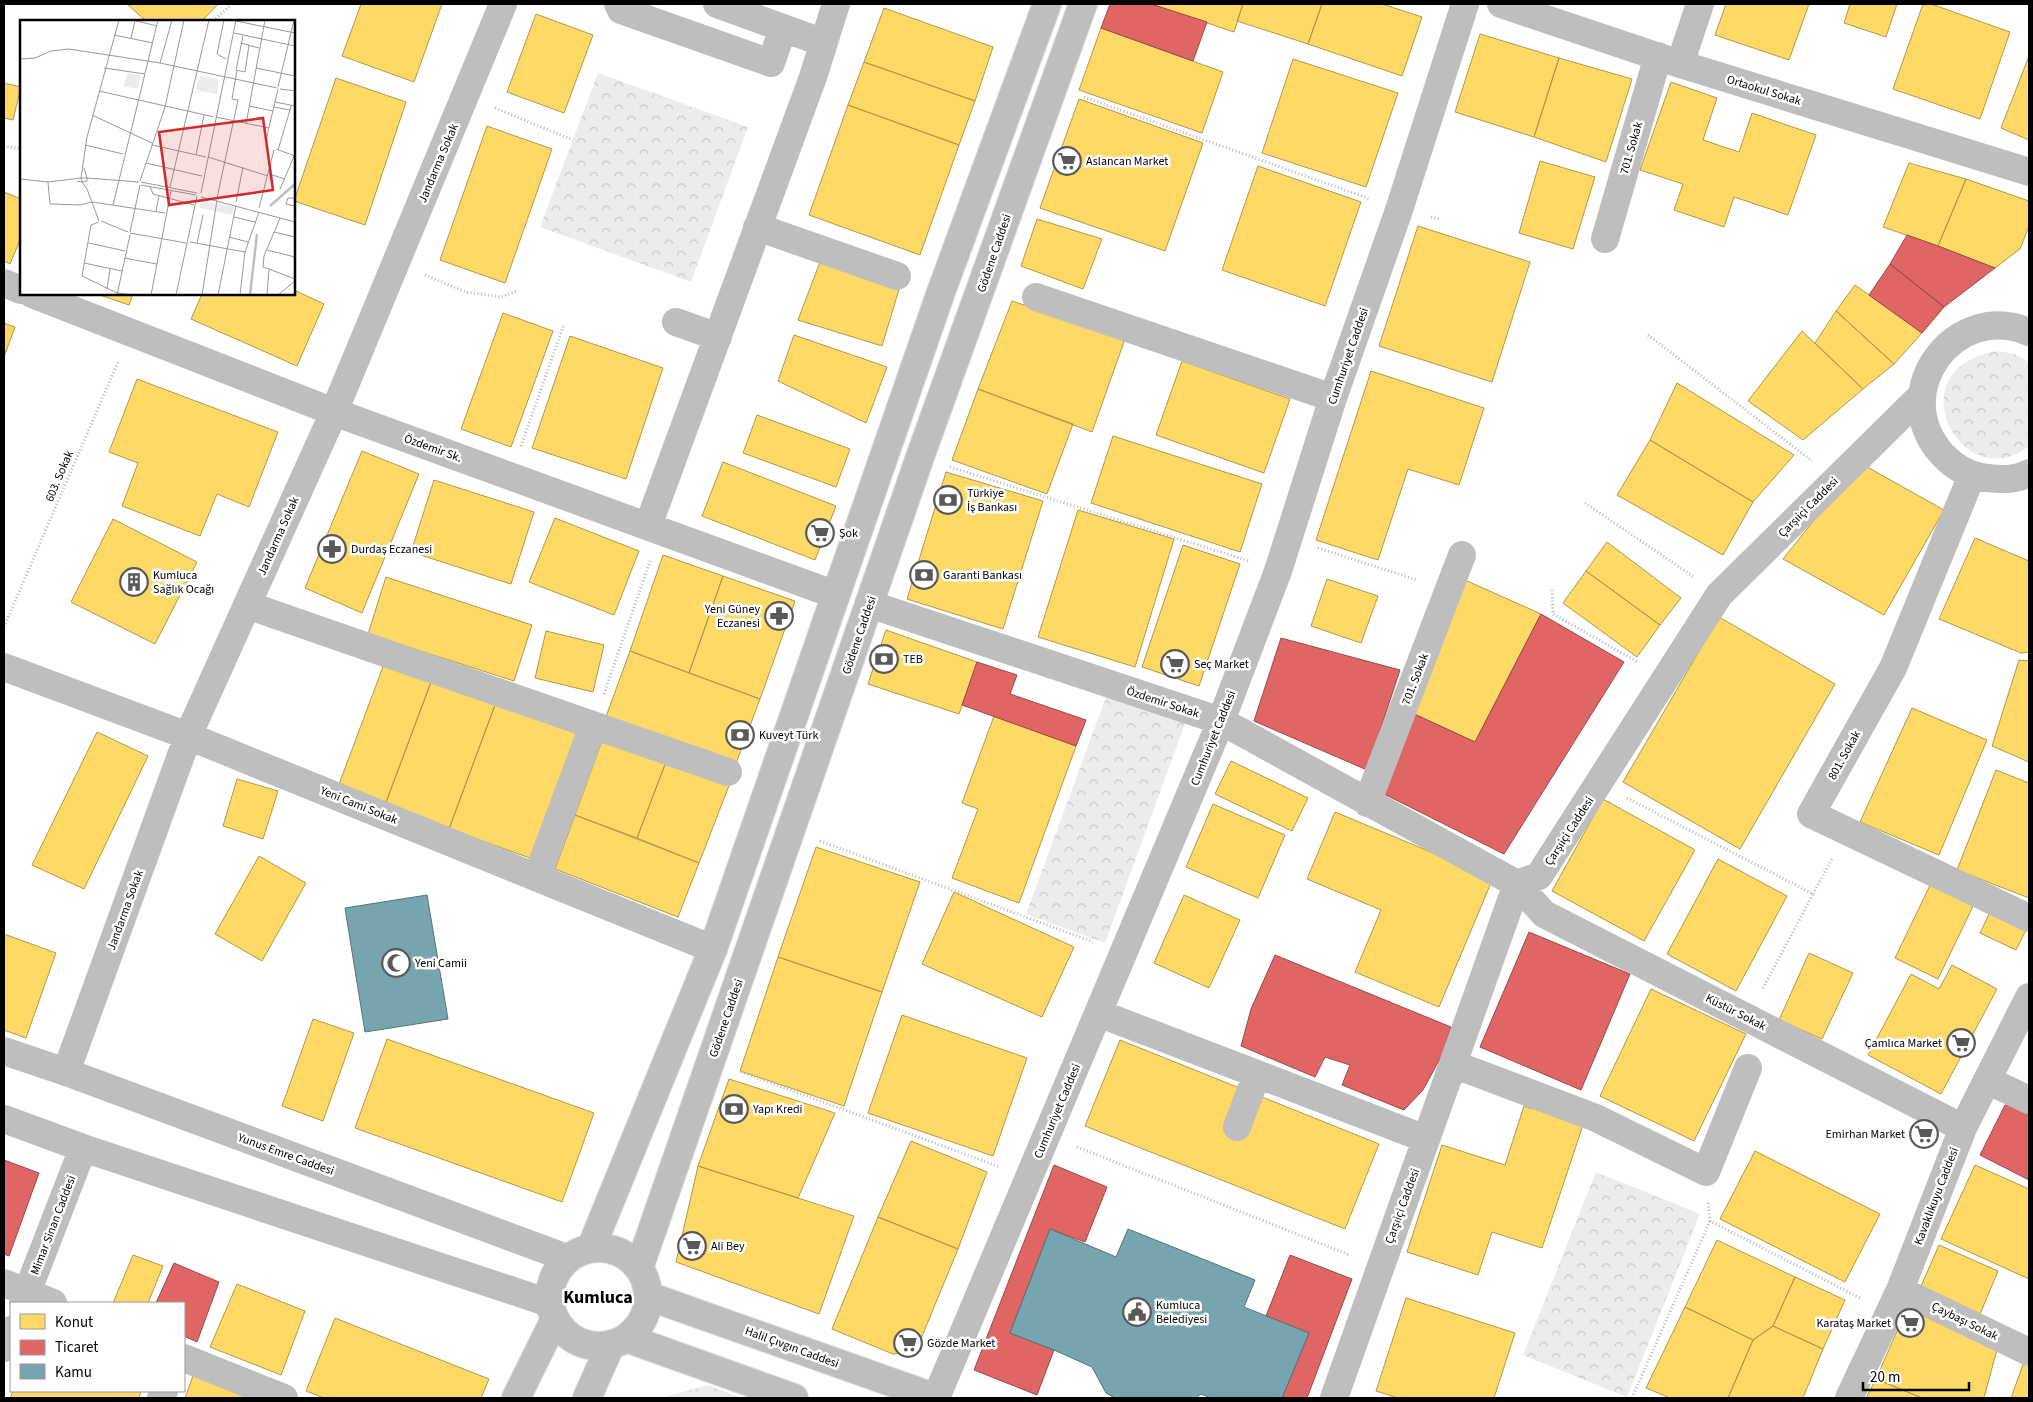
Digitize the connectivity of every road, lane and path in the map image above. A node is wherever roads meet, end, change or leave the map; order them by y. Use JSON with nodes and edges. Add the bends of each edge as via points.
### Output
{"nodes":[{"id":1,"x":232,"y":4,"type":"edge"},
{"id":2,"x":503,"y":4,"type":"edge"},
{"id":3,"x":618,"y":4,"type":"edge"},
{"id":4,"x":717,"y":4,"type":"edge"},
{"id":5,"x":836,"y":4,"type":"edge"},
{"id":6,"x":1047,"y":4,"type":"edge"},
{"id":7,"x":1083,"y":4,"type":"edge"},
{"id":8,"x":1465,"y":4,"type":"edge"},
{"id":9,"x":1501,"y":4,"type":"edge"},
{"id":10,"x":1700,"y":4,"type":"edge"},
{"id":11,"x":214,"y":20,"type":"edge"},
{"id":12,"x":783,"y":28,"type":"junction"},
{"id":13,"x":824,"y":43,"type":"junction"},
{"id":14,"x":1669,"y":60,"type":"junction"},
{"id":15,"x":1053,"y":86,"type":"junction"},
{"id":16,"x":466,"y":96,"type":"junction"},
{"id":17,"x":573,"y":140,"type":"dead end"},
{"id":18,"x":4,"y":146,"type":"edge"},
{"id":19,"x":20,"y":149,"type":"edge"},
{"id":20,"x":2029,"y":172,"type":"edge"},
{"id":21,"x":1399,"y":210,"type":"junction"},
{"id":22,"x":758,"y":227,"type":"junction"},
{"id":23,"x":1605,"y":239,"type":"dead end"},
{"id":24,"x":396,"y":263,"type":"junction"},
{"id":25,"x":897,"y":276,"type":"dead end"},
{"id":26,"x":4,"y":283,"type":"edge"},
{"id":27,"x":20,"y":290,"type":"edge"},
{"id":28,"x":517,"y":291,"type":"dead end"},
{"id":29,"x":35,"y":295,"type":"edge"},
{"id":30,"x":1036,"y":297,"type":"dead end"},
{"id":31,"x":676,"y":322,"type":"dead end"},
{"id":32,"x":564,"y":324,"type":"dead end"},
{"id":33,"x":131,"y":332,"type":"junction"},
{"id":34,"x":2029,"y":332,"type":"edge"},
{"id":35,"x":1648,"y":334,"type":"dead end"},
{"id":36,"x":718,"y":336,"type":"junction"},
{"id":37,"x":1921,"y":396,"type":"junction"},
{"id":38,"x":1334,"y":398,"type":"junction"},
{"id":39,"x":334,"y":412,"type":"junction"},
{"id":40,"x":920,"y":458,"type":"junction"},
{"id":41,"x":2029,"y":473,"type":"edge"},
{"id":42,"x":1972,"y":475,"type":"junction"},
{"id":43,"x":511,"y":476,"type":"junction"},
{"id":44,"x":1836,"y":480,"type":"junction"},
{"id":45,"x":1585,"y":503,"type":"dead end"},
{"id":46,"x":655,"y":528,"type":"junction"},
{"id":47,"x":1289,"y":538,"type":"junction"},
{"id":48,"x":1462,"y":555,"type":"dead end"},
{"id":49,"x":1278,"y":571,"type":"junction"},
{"id":50,"x":1449,"y":590,"type":"junction"},
{"id":51,"x":1552,"y":590,"type":"dead end"},
{"id":52,"x":836,"y":595,"type":"junction"},
{"id":53,"x":1719,"y":595,"type":"junction"},
{"id":54,"x":869,"y":604,"type":"junction"},
{"id":55,"x":247,"y":605,"type":"junction"},
{"id":56,"x":4,"y":627,"type":"edge"},
{"id":57,"x":4,"y":667,"type":"edge"},
{"id":58,"x":1668,"y":678,"type":"junction"},
{"id":59,"x":1220,"y":721,"type":"junction"},
{"id":60,"x":594,"y":726,"type":"junction"},
{"id":61,"x":188,"y":736,"type":"junction"},
{"id":62,"x":728,"y":772,"type":"dead end"},
{"id":63,"x":1599,"y":784,"type":"junction"},
{"id":64,"x":1367,"y":803,"type":"junction"},
{"id":65,"x":791,"y":830,"type":"junction"},
{"id":66,"x":1846,"y":831,"type":"junction"},
{"id":67,"x":537,"y":877,"type":"junction"},
{"id":68,"x":1517,"y":884,"type":"junction"},
{"id":69,"x":1814,"y":894,"type":"junction"},
{"id":70,"x":2029,"y":918,"type":"edge"},
{"id":71,"x":712,"y":949,"type":"junction"},
{"id":72,"x":1123,"y":954,"type":"junction"},
{"id":73,"x":2029,"y":997,"type":"edge"},
{"id":74,"x":1098,"y":1013,"type":"junction"},
{"id":75,"x":1747,"y":1018,"type":"junction"},
{"id":76,"x":4,"y":1051,"type":"edge"},
{"id":77,"x":711,"y":1062,"type":"junction"},
{"id":78,"x":1453,"y":1064,"type":"junction"},
{"id":79,"x":1748,"y":1068,"type":"dead end"},
{"id":80,"x":66,"y":1072,"type":"junction"},
{"id":81,"x":1257,"y":1074,"type":"junction"},
{"id":82,"x":1987,"y":1080,"type":"junction"},
{"id":83,"x":2029,"y":1100,"type":"edge"},
{"id":84,"x":4,"y":1119,"type":"edge"},
{"id":85,"x":1237,"y":1127,"type":"dead end"},
{"id":86,"x":1963,"y":1128,"type":"junction"},
{"id":87,"x":1046,"y":1135,"type":"junction"},
{"id":88,"x":1426,"y":1140,"type":"junction"},
{"id":89,"x":83,"y":1148,"type":"junction"},
{"id":90,"x":1706,"y":1172,"type":"junction"},
{"id":91,"x":1029,"y":1177,"type":"junction"},
{"id":92,"x":1710,"y":1221,"type":"junction"},
{"id":93,"x":579,"y":1253,"type":"junction"},
{"id":94,"x":1380,"y":1267,"type":"junction"},
{"id":95,"x":640,"y":1268,"type":"junction"},
{"id":96,"x":18,"y":1293,"type":"edge"},
{"id":97,"x":648,"y":1296,"type":"junction"},
{"id":98,"x":1894,"y":1301,"type":"junction"},
{"id":99,"x":50,"y":1302,"type":"edge"},
{"id":100,"x":552,"y":1311,"type":"junction"},
{"id":101,"x":10,"y":1333,"type":"edge"},
{"id":102,"x":619,"y":1341,"type":"junction"},
{"id":103,"x":4,"y":1348,"type":"edge"},
{"id":104,"x":2029,"y":1352,"type":"edge"},
{"id":105,"x":185,"y":1358,"type":"edge"},
{"id":106,"x":284,"y":1398,"type":"edge"},
{"id":107,"x":516,"y":1398,"type":"edge"},
{"id":108,"x":587,"y":1398,"type":"edge"},
{"id":109,"x":794,"y":1398,"type":"edge"},
{"id":110,"x":936,"y":1398,"type":"edge"},
{"id":111,"x":1334,"y":1398,"type":"edge"},
{"id":112,"x":1632,"y":1398,"type":"edge"},
{"id":113,"x":1849,"y":1398,"type":"edge"}],
"edges":[{"from":1,"to":11,"type":"path"},
{"from":2,"to":16,"type":"main road","name":"Jandarma Sokak"},
{"from":3,"to":12,"type":"main road","via":[[621,10],[772,63]]},
{"from":4,"to":12,"type":"main road"},
{"from":5,"to":13,"type":"main road"},
{"from":6,"to":52,"type":"main road","via":[[941,292]]},
{"from":7,"to":15,"type":"main road","name":"Gödene Caddesi"},
{"from":8,"to":21,"type":"main road","name":"Cumhuriyet Caddesi"},
{"from":9,"to":14,"type":"main road","name":"Ortaokul Sokak"},
{"from":10,"to":14,"type":"main road","name":"701. Sokak"},
{"from":12,"to":13,"type":"main road"},
{"from":13,"to":22,"type":"main road"},
{"from":14,"to":20,"type":"main road","name":"Ortaokul Sokak"},
{"from":14,"to":23,"type":"main road","name":"701. Sokak"},
{"from":15,"to":21,"type":"path"},
{"from":15,"to":40,"type":"main road","name":"Gödene Caddesi"},
{"from":16,"to":17,"type":"path"},
{"from":16,"to":24,"type":"main road","name":"Jandarma Sokak"},
{"from":18,"to":19,"type":"path"},
{"from":21,"to":38,"type":"main road","name":"Cumhuriyet Caddesi"},
{"from":22,"to":25,"type":"main road"},
{"from":22,"to":36,"type":"main road"},
{"from":24,"to":28,"type":"path","via":[[466,292],[500,297]]},
{"from":24,"to":39,"type":"main road","name":"Jandarma Sokak"},
{"from":26,"to":27,"type":"main road"},
{"from":29,"to":33,"type":"main road","name":"Özdemir Sk."},
{"from":30,"to":38,"type":"main road"},
{"from":31,"to":36,"type":"main road"},
{"from":32,"to":43,"type":"path"},
{"from":33,"to":39,"type":"main road","name":"Özdemir Sk."},
{"from":33,"to":56,"type":"path","name":"603. Sokak"},
{"from":34,"to":37,"type":"main road","via":[[2017,327],[1991,325],[1965,333],[1943,348],[1928,370]]},
{"from":35,"to":44,"type":"path"},
{"from":36,"to":46,"type":"main road"},
{"from":37,"to":42,"type":"main road","via":[[1924,421],[1933,444],[1950,463]]},
{"from":37,"to":44,"type":"main road","name":"Çarşıiçi Caddesi"},
{"from":38,"to":47,"type":"main road","name":"Cumhuriyet Caddesi"},
{"from":39,"to":43,"type":"main road","name":"Özdemir Sk."},
{"from":39,"to":55,"type":"main road","name":"Jandarma Sokak"},
{"from":40,"to":49,"type":"path"},
{"from":40,"to":54,"type":"main road","name":"Gödene Caddesi"},
{"from":41,"to":42,"type":"main road","via":[[1997,480]]},
{"from":42,"to":66,"type":"main road","name":"801. Sokak","via":[[1893,668],[1811,814]]},
{"from":43,"to":46,"type":"main road","name":"Özdemir Sk."},
{"from":44,"to":53,"type":"main road","name":"Çarşıiçi Caddesi"},
{"from":45,"to":53,"type":"path"},
{"from":46,"to":52,"type":"main road","name":"Özdemir Sk."},
{"from":46,"to":60,"type":"path"},
{"from":47,"to":49,"type":"main road","name":"Cumhuriyet Caddesi"},
{"from":47,"to":50,"type":"path"},
{"from":48,"to":50,"type":"main road","name":"701. Sokak"},
{"from":49,"to":59,"type":"main road","name":"Cumhuriyet Caddesi"},
{"from":50,"to":64,"type":"main road","name":"701. Sokak"},
{"from":51,"to":58,"type":"path","via":[[1553,614]]},
{"from":52,"to":71,"type":"main road"},
{"from":53,"to":58,"type":"main road","name":"Çarşıiçi Caddesi"},
{"from":54,"to":59,"type":"main road","name":"Özdemir Sokak"},
{"from":54,"to":65,"type":"main road","name":"Gödene Caddesi"},
{"from":55,"to":60,"type":"main road"},
{"from":55,"to":61,"type":"main road","name":"Jandarma Sokak"},
{"from":57,"to":61,"type":"main road","name":"Yeni Cami Sokak"},
{"from":58,"to":63,"type":"main road","name":"Çarşıiçi Caddesi"},
{"from":59,"to":64,"type":"main road","name":"Özdemir Sokak"},
{"from":59,"to":72,"type":"main road","name":"Cumhuriyet Caddesi"},
{"from":60,"to":62,"type":"main road"},
{"from":60,"to":67,"type":"main road"},
{"from":61,"to":67,"type":"main road","name":"Yeni Cami Sokak"},
{"from":61,"to":80,"type":"main road","name":"Jandarma Sokak"},
{"from":63,"to":68,"type":"main road","name":"Çarşıiçi Caddesi","via":[[1540,876]]},
{"from":63,"to":69,"type":"path"},
{"from":64,"to":68,"type":"main road","name":"Özdemir Sokak"},
{"from":65,"to":72,"type":"path"},
{"from":65,"to":77,"type":"main road","name":"Gödene Caddesi"},
{"from":66,"to":69,"type":"path"},
{"from":66,"to":70,"type":"main road","name":"801. Sokak"},
{"from":67,"to":71,"type":"main road","name":"Yeni Cami Sokak"},
{"from":68,"to":75,"type":"main road","name":"Küstür Sokak","via":[[1544,914]]},
{"from":68,"to":78,"type":"main road","name":"Çarşıiçi Caddesi"},
{"from":69,"to":75,"type":"path"},
{"from":71,"to":93,"type":"main road"},
{"from":72,"to":74,"type":"main road","name":"Cumhuriyet Caddesi"},
{"from":73,"to":82,"type":"main road","name":"Kavaklıkuyu Caddesi"},
{"from":74,"to":81,"type":"main road"},
{"from":74,"to":87,"type":"main road","name":"Cumhuriyet Caddesi"},
{"from":75,"to":86,"type":"main road","name":"Küstür Sokak"},
{"from":76,"to":80,"type":"main road","name":"Yunus Emre Caddesi"},
{"from":77,"to":91,"type":"path"},
{"from":77,"to":95,"type":"main road","name":"Gödene Caddesi"},
{"from":78,"to":88,"type":"main road","name":"Çarşıiçi Caddesi"},
{"from":78,"to":90,"type":"main road","via":[[1596,1118]]},
{"from":79,"to":90,"type":"main road"},
{"from":80,"to":93,"type":"main road","name":"Yunus Emre Caddesi"},
{"from":81,"to":85,"type":"main road"},
{"from":81,"to":88,"type":"main road"},
{"from":82,"to":83,"type":"main road"},
{"from":82,"to":86,"type":"main road","name":"Kavaklıkuyu Caddesi"},
{"from":84,"to":89,"type":"main road"},
{"from":86,"to":98,"type":"main road","name":"Kavaklıkuyu Caddesi"},
{"from":87,"to":91,"type":"main road","name":"Cumhuriyet Caddesi"},
{"from":87,"to":94,"type":"path"},
{"from":88,"to":94,"type":"main road","name":"Çarşıiçi Caddesi"},
{"from":89,"to":96,"type":"main road","name":"Mimar Sinan Caddesi"},
{"from":89,"to":100,"type":"main road"},
{"from":90,"to":92,"type":"path"},
{"from":91,"to":110,"type":"main road","name":"Cumhuriyet Caddesi"},
{"from":92,"to":98,"type":"path"},
{"from":92,"to":112,"type":"path"},
{"from":93,"to":95,"type":"main road","via":[[603,1247],[617,1250]]},
{"from":93,"to":100,"type":"main road","via":[[556,1271],[550,1287]]},
{"from":94,"to":111,"type":"main road","name":"Çarşıiçi Caddesi"},
{"from":95,"to":97,"type":"main road"},
{"from":96,"to":99,"type":"main road"},
{"from":97,"to":102,"type":"main road","via":[[646,1313],[638,1327]]},
{"from":97,"to":110,"type":"main road","name":"Halil Çıvgın Caddesi"},
{"from":98,"to":104,"type":"main road","name":"Çaybaşı Sokak"},
{"from":98,"to":113,"type":"main road","name":"Kavaklıkuyu Caddesi"},
{"from":100,"to":102,"type":"main road","via":[[565,1332],[579,1342],[595,1346]]},
{"from":100,"to":107,"type":"main road"},
{"from":101,"to":103,"type":"main road"},
{"from":102,"to":108,"type":"main road"},
{"from":102,"to":109,"type":"main road"},
{"from":105,"to":106,"type":"main road"}]}
